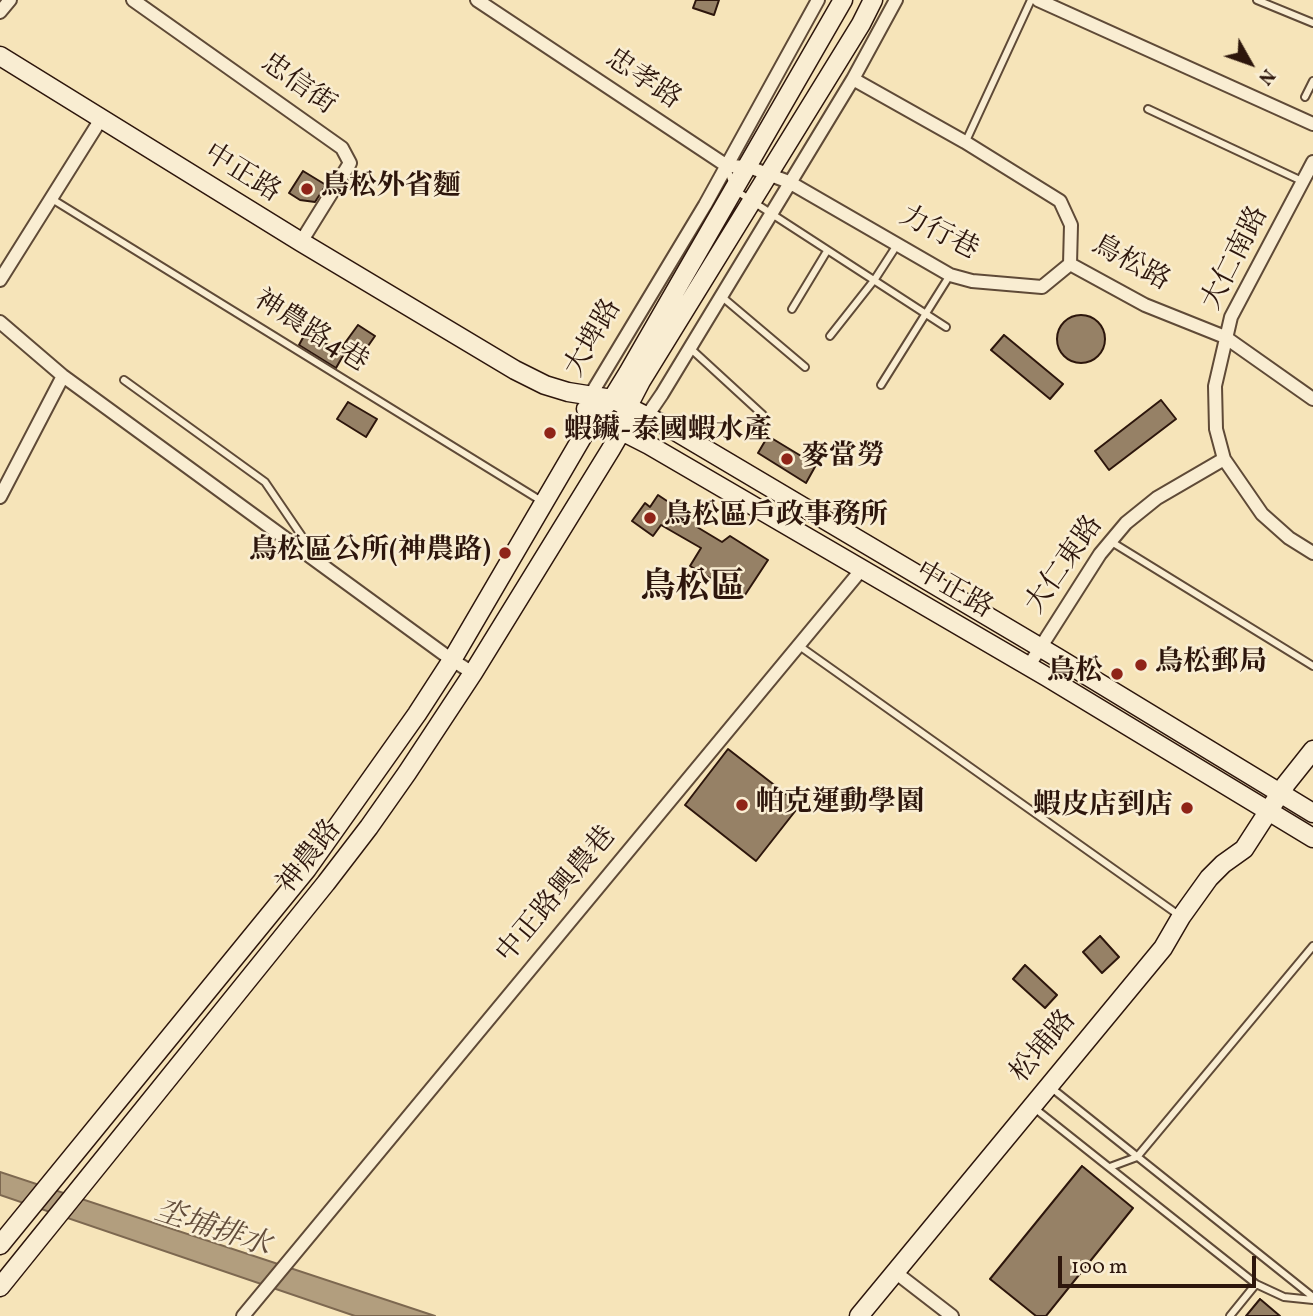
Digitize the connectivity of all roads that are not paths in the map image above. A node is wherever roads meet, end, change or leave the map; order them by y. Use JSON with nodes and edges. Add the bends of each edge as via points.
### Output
{"nodes":[{"id":1,"x":10,"y":0,"type":"edge"},
{"id":2,"x":133,"y":0,"type":"edge"},
{"id":3,"x":477,"y":0,"type":"edge"},
{"id":4,"x":818,"y":0,"type":"edge"},
{"id":5,"x":843,"y":0,"type":"edge"},
{"id":6,"x":873,"y":0,"type":"edge"},
{"id":7,"x":896,"y":0,"type":"edge"},
{"id":8,"x":1031,"y":0,"type":"edge"},
{"id":9,"x":1038,"y":0,"type":"edge"},
{"id":10,"x":1256,"y":0,"type":"edge"},
{"id":11,"x":0,"y":12,"type":"edge"},
{"id":12,"x":1313,"y":23,"type":"edge"},
{"id":13,"x":0,"y":56,"type":"edge"},
{"id":14,"x":853,"y":79,"type":"junction"},
{"id":15,"x":1313,"y":81,"type":"edge"},
{"id":16,"x":1305,"y":97,"type":"dead end"},
{"id":17,"x":1148,"y":109,"type":"dead end"},
{"id":18,"x":101,"y":119,"type":"junction"},
{"id":19,"x":1313,"y":124,"type":"edge"},
{"id":20,"x":965,"y":142,"type":"junction"},
{"id":21,"x":1313,"y":162,"type":"edge"},
{"id":22,"x":727,"y":166,"type":"junction"},
{"id":23,"x":749,"y":167,"type":"junction"},
{"id":24,"x":769,"y":173,"type":"junction"},
{"id":25,"x":789,"y":182,"type":"junction"},
{"id":26,"x":1304,"y":182,"type":"junction"},
{"id":27,"x":735,"y":190,"type":"junction"},
{"id":28,"x":52,"y":199,"type":"junction"},
{"id":29,"x":751,"y":201,"type":"junction"},
{"id":30,"x":770,"y":214,"type":"junction"},
{"id":31,"x":301,"y":242,"type":"junction"},
{"id":32,"x":898,"y":243,"type":"junction"},
{"id":33,"x":827,"y":251,"type":"junction"},
{"id":34,"x":1070,"y":264,"type":"junction"},
{"id":35,"x":950,"y":275,"type":"junction"},
{"id":36,"x":874,"y":279,"type":"junction"},
{"id":37,"x":0,"y":280,"type":"edge"},
{"id":38,"x":721,"y":296,"type":"junction"},
{"id":39,"x":792,"y":309,"type":"dead end"},
{"id":40,"x":926,"y":313,"type":"junction"},
{"id":41,"x":0,"y":322,"type":"edge"},
{"id":42,"x":946,"y":327,"type":"dead end"},
{"id":43,"x":830,"y":336,"type":"dead end"},
{"id":44,"x":1225,"y":337,"type":"junction"},
{"id":45,"x":690,"y":348,"type":"junction"},
{"id":46,"x":805,"y":367,"type":"dead end"},
{"id":47,"x":63,"y":376,"type":"junction"},
{"id":48,"x":124,"y":380,"type":"dead end"},
{"id":49,"x":881,"y":385,"type":"dead end"},
{"id":50,"x":568,"y":392,"type":"junction"},
{"id":51,"x":590,"y":396,"type":"junction"},
{"id":52,"x":1313,"y":399,"type":"edge"},
{"id":53,"x":620,"y":402,"type":"junction"},
{"id":54,"x":763,"y":415,"type":"dead end"},
{"id":55,"x":647,"y":416,"type":"junction"},
{"id":56,"x":594,"y":417,"type":"junction"},
{"id":57,"x":622,"y":430,"type":"junction"},
{"id":58,"x":1224,"y":459,"type":"junction"},
{"id":59,"x":0,"y":497,"type":"edge"},
{"id":60,"x":545,"y":503,"type":"junction"},
{"id":61,"x":1110,"y":541,"type":"junction"},
{"id":62,"x":1313,"y":554,"type":"edge"},
{"id":63,"x":321,"y":564,"type":"junction"},
{"id":64,"x":862,"y":569,"type":"junction"},
{"id":65,"x":798,"y":645,"type":"junction"},
{"id":66,"x":1040,"y":648,"type":"junction"},
{"id":67,"x":1313,"y":656,"type":"edge"},
{"id":68,"x":452,"y":660,"type":"junction"},
{"id":69,"x":1311,"y":665,"type":"edge"},
{"id":70,"x":1028,"y":667,"type":"junction"},
{"id":71,"x":473,"y":673,"type":"junction"},
{"id":72,"x":1313,"y":750,"type":"edge"},
{"id":73,"x":1280,"y":793,"type":"junction"},
{"id":74,"x":1268,"y":813,"type":"junction"},
{"id":75,"x":1313,"y":813,"type":"edge"},
{"id":76,"x":1313,"y":838,"type":"edge"},
{"id":77,"x":1181,"y":917,"type":"junction"},
{"id":78,"x":1313,"y":946,"type":"edge"},
{"id":79,"x":200,"y":1000,"type":"junction"},
{"id":80,"x":219,"y":1016,"type":"junction"},
{"id":81,"x":1048,"y":1085,"type":"junction"},
{"id":82,"x":1032,"y":1105,"type":"junction"},
{"id":83,"x":1137,"y":1157,"type":"junction"},
{"id":84,"x":1110,"y":1167,"type":"junction"},
{"id":85,"x":0,"y":1245,"type":"edge"},
{"id":86,"x":895,"y":1272,"type":"junction"},
{"id":87,"x":1256,"y":1284,"type":"junction"},
{"id":88,"x":0,"y":1287,"type":"edge"},
{"id":89,"x":1313,"y":1298,"type":"edge"},
{"id":90,"x":243,"y":1316,"type":"edge"},
{"id":91,"x":859,"y":1316,"type":"edge"},
{"id":92,"x":952,"y":1316,"type":"edge"},
{"id":93,"x":1230,"y":1316,"type":"edge"}],
"edges":[{"from":1,"to":11,"type":"street"},
{"from":2,"to":31,"type":"street","name":"忠信街","via":[[342,148],[350,163]]},
{"from":3,"to":22,"type":"street","name":"忠孝路"},
{"from":4,"to":22,"type":"street","name":"大埤路"},
{"from":5,"to":23,"type":"main road","name":"大埤路"},
{"from":6,"to":24,"type":"main road","name":"大埤路"},
{"from":7,"to":14,"type":"street"},
{"from":8,"to":20,"type":"lane"},
{"from":9,"to":19,"type":"street"},
{"from":10,"to":12,"type":"lane"},
{"from":13,"to":18,"type":"main road","name":"中正路"},
{"from":14,"to":20,"type":"street","name":"鳥松路"},
{"from":14,"to":25,"type":"street"},
{"from":15,"to":16,"type":"lane"},
{"from":17,"to":26,"type":"lane"},
{"from":18,"to":28,"type":"street"},
{"from":18,"to":31,"type":"main road","name":"中正路"},
{"from":20,"to":34,"type":"street","name":"鳥松路","via":[[1060,201],[1071,226]]},
{"from":21,"to":26,"type":"street","name":"大仁南路"},
{"from":22,"to":23,"type":"street"},
{"from":22,"to":27,"type":"lane"},
{"from":22,"to":51,"type":"street","name":"大埤路"},
{"from":23,"to":24,"type":"street"},
{"from":23,"to":27,"type":"main road","name":"大埤路"},
{"from":24,"to":25,"type":"street"},
{"from":24,"to":29,"type":"main road","name":"大埤路"},
{"from":25,"to":30,"type":"street"},
{"from":25,"to":32,"type":"street","name":"力行巷"},
{"from":26,"to":44,"type":"street","name":"大仁南路","via":[[1231,317]]},
{"from":27,"to":29,"type":"lane"},
{"from":27,"to":53,"type":"main road","name":"大埤路"},
{"from":28,"to":37,"type":"street"},
{"from":28,"to":60,"type":"lane","name":"神農路4巷"},
{"from":29,"to":30,"type":"lane"},
{"from":29,"to":53,"type":"main road","name":"大埤路"},
{"from":30,"to":33,"type":"lane"},
{"from":30,"to":38,"type":"street"},
{"from":31,"to":50,"type":"main road","name":"中正路","via":[[514,370]]},
{"from":32,"to":35,"type":"street","name":"力行巷"},
{"from":32,"to":36,"type":"lane"},
{"from":33,"to":36,"type":"lane"},
{"from":33,"to":39,"type":"lane"},
{"from":34,"to":35,"type":"street","name":"力行巷","via":[[1042,287]]},
{"from":34,"to":44,"type":"street","name":"鳥松路","via":[[1145,305]]},
{"from":35,"to":40,"type":"lane"},
{"from":36,"to":40,"type":"lane"},
{"from":36,"to":43,"type":"lane"},
{"from":38,"to":45,"type":"street"},
{"from":38,"to":46,"type":"lane"},
{"from":40,"to":42,"type":"lane"},
{"from":40,"to":49,"type":"lane"},
{"from":41,"to":47,"type":"street"},
{"from":44,"to":52,"type":"street","name":"鳥松路"},
{"from":44,"to":58,"type":"street","name":"大仁南路","via":[[1215,386],[1216,429]]},
{"from":45,"to":54,"type":"lane"},
{"from":45,"to":55,"type":"street"},
{"from":47,"to":59,"type":"street"},
{"from":47,"to":63,"type":"street"},
{"from":48,"to":63,"type":"lane","via":[[265,482]]},
{"from":50,"to":51,"type":"main road","name":"中正路"},
{"from":50,"to":56,"type":"main road","name":"中正路"},
{"from":51,"to":53,"type":"main road","name":"中正路"},
{"from":51,"to":56,"type":"street","name":"大埤路"},
{"from":53,"to":55,"type":"main road","name":"中正路"},
{"from":53,"to":56,"type":"main road","name":"大埤路"},
{"from":53,"to":57,"type":"main road","name":"大埤路"},
{"from":55,"to":57,"type":"street"},
{"from":55,"to":66,"type":"main road","name":"中正路"},
{"from":56,"to":57,"type":"main road","name":"中正路"},
{"from":56,"to":60,"type":"main road","name":"神農路"},
{"from":57,"to":64,"type":"main road","name":"中正路"},
{"from":57,"to":71,"type":"main road","name":"神農路"},
{"from":58,"to":61,"type":"street","name":"大仁東路","via":[[1157,498]]},
{"from":58,"to":62,"type":"street","name":"大仁南路","via":[[1262,514]]},
{"from":60,"to":68,"type":"main road","name":"神農路"},
{"from":61,"to":66,"type":"street","name":"大仁東路"},
{"from":61,"to":69,"type":"lane"},
{"from":63,"to":68,"type":"street"},
{"from":64,"to":65,"type":"street","name":"中正路興農巷"},
{"from":64,"to":70,"type":"main road","name":"中正路"},
{"from":65,"to":77,"type":"lane"},
{"from":65,"to":90,"type":"street","name":"中正路興農巷"},
{"from":66,"to":70,"type":"street","name":"大仁東路"},
{"from":66,"to":73,"type":"main road","name":"中正路"},
{"from":67,"to":69,"type":"lane"},
{"from":68,"to":71,"type":"street"},
{"from":68,"to":79,"type":"main road","name":"神農路","via":[[307,869]]},
{"from":70,"to":74,"type":"main road","name":"中正路"},
{"from":71,"to":80,"type":"main road","name":"神農路","via":[[369,827]]},
{"from":72,"to":73,"type":"main road","name":"松埔路"},
{"from":73,"to":74,"type":"main road","name":"松埔路"},
{"from":73,"to":75,"type":"main road","name":"中正路"},
{"from":74,"to":76,"type":"main road","name":"中正路"},
{"from":74,"to":77,"type":"main road","name":"松埔路","via":[[1244,849],[1209,878]]},
{"from":77,"to":81,"type":"main road","name":"松埔路","via":[[1163,948]]},
{"from":78,"to":83,"type":"lane"},
{"from":79,"to":80,"type":"main road"},
{"from":79,"to":85,"type":"main road","name":"神農路"},
{"from":80,"to":88,"type":"main road","name":"神農路"},
{"from":81,"to":82,"type":"main road","name":"松埔路"},
{"from":81,"to":83,"type":"lane"},
{"from":82,"to":84,"type":"lane"},
{"from":82,"to":86,"type":"main road","name":"松埔路"},
{"from":83,"to":84,"type":"lane"},
{"from":83,"to":89,"type":"lane"},
{"from":84,"to":87,"type":"lane"},
{"from":86,"to":91,"type":"main road","name":"松埔路"},
{"from":86,"to":92,"type":"street"},
{"from":87,"to":89,"type":"lane","via":[[1284,1297]]},
{"from":87,"to":93,"type":"lane"}]}
